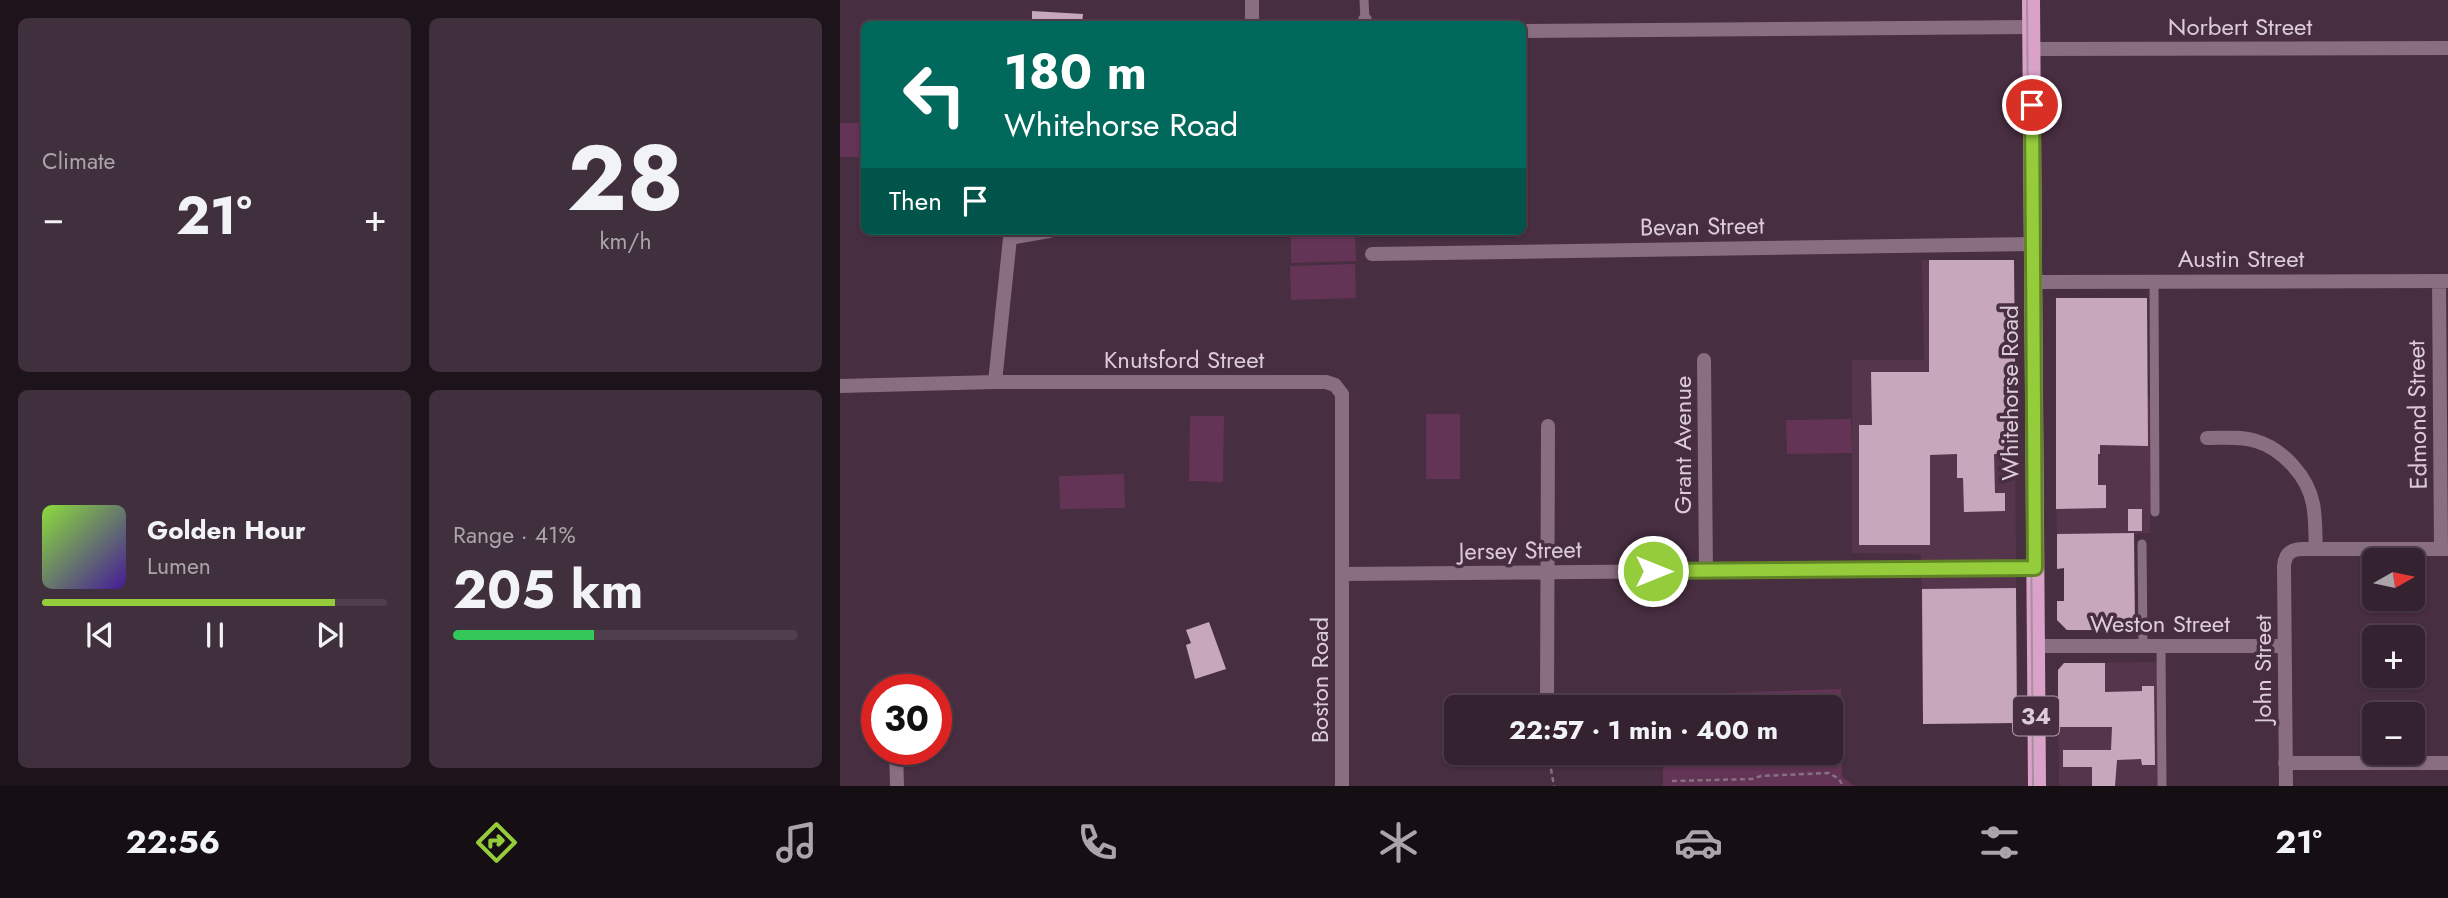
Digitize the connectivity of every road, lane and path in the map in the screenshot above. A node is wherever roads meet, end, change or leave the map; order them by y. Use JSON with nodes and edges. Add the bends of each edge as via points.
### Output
{"nodes":[{"id":1,"x":1252,"y":0,"type":"edge"},
{"id":2,"x":1364,"y":0,"type":"edge"},
{"id":3,"x":2031,"y":0,"type":"edge"},
{"id":4,"x":1252,"y":21,"type":"edge"},
{"id":5,"x":1365,"y":21,"type":"edge"},
{"id":6,"x":2031,"y":27,"type":"junction"},
{"id":7,"x":1526,"y":31,"type":"edge"},
{"id":8,"x":2448,"y":48,"type":"edge"},
{"id":9,"x":2032,"y":49,"type":"junction"},
{"id":10,"x":1005,"y":235,"type":"edge"},
{"id":11,"x":2033,"y":244,"type":"junction"},
{"id":12,"x":1372,"y":254,"type":"dead end"},
{"id":13,"x":2154,"y":281,"type":"junction"},
{"id":14,"x":2443,"y":281,"type":"edge"},
{"id":15,"x":2033,"y":282,"type":"junction"},
{"id":16,"x":1704,"y":360,"type":"dead end"},
{"id":17,"x":995,"y":383,"type":"junction"},
{"id":18,"x":840,"y":386,"type":"edge"},
{"id":19,"x":1549,"y":426,"type":"dead end"},
{"id":20,"x":2207,"y":438,"type":"dead end"},
{"id":21,"x":2155,"y":512,"type":"dead end"},
{"id":22,"x":2142,"y":544,"type":"dead end"},
{"id":23,"x":2316,"y":549,"type":"junction"},
{"id":24,"x":2445,"y":549,"type":"edge"},
{"id":25,"x":2035,"y":568,"type":"junction"},
{"id":26,"x":1706,"y":571,"type":"junction"},
{"id":27,"x":1547,"y":572,"type":"junction"},
{"id":28,"x":1342,"y":574,"type":"junction"},
{"id":29,"x":2036,"y":646,"type":"junction"},
{"id":30,"x":2143,"y":646,"type":"junction"},
{"id":31,"x":2161,"y":646,"type":"junction"},
{"id":32,"x":2284,"y":646,"type":"junction"},
{"id":33,"x":1547,"y":695,"type":"edge"},
{"id":34,"x":2285,"y":763,"type":"junction"},
{"id":35,"x":2448,"y":763,"type":"edge"},
{"id":36,"x":896,"y":765,"type":"edge"},
{"id":37,"x":1550,"y":765,"type":"edge"},
{"id":38,"x":1672,"y":782,"type":"dead end"},
{"id":39,"x":897,"y":786,"type":"edge"},
{"id":40,"x":1342,"y":786,"type":"edge"},
{"id":41,"x":1554,"y":786,"type":"edge"},
{"id":42,"x":1843,"y":786,"type":"edge"},
{"id":43,"x":2037,"y":786,"type":"edge"},
{"id":44,"x":2162,"y":786,"type":"edge"},
{"id":45,"x":2286,"y":786,"type":"edge"}],
"edges":[{"from":1,"to":4,"type":"street"},
{"from":2,"to":5,"type":"lane"},
{"from":3,"to":6,"type":"main road","name":"Whitehorse Road","number":"34"},
{"from":6,"to":7,"type":"street"},
{"from":6,"to":9,"type":"main road","name":"Whitehorse Road","number":"34"},
{"from":8,"to":9,"type":"street","name":"Norbert Street"},
{"from":9,"to":11,"type":"main road","name":"Whitehorse Road","number":"34"},
{"from":10,"to":17,"type":"street"},
{"from":11,"to":12,"type":"street","name":"Bevan Street"},
{"from":11,"to":15,"type":"main road","name":"Whitehorse Road","number":"34"},
{"from":13,"to":14,"type":"street","name":"Austin Street"},
{"from":13,"to":15,"type":"street","name":"Austin Street"},
{"from":13,"to":21,"type":"lane"},
{"from":14,"to":24,"type":"street","name":"Edmond Street"},
{"from":15,"to":25,"type":"main road","name":"Whitehorse Road","number":"34"},
{"from":16,"to":26,"type":"street","name":"Grant Avenue"},
{"from":17,"to":18,"type":"street","name":"Knutsford Street"},
{"from":17,"to":28,"type":"street","name":"Knutsford Street","via":[[1335,385],[1342,394]]},
{"from":19,"to":27,"type":"street"},
{"from":20,"to":23,"type":"street","via":[[2256,441],[2284,457],[2311,497]]},
{"from":22,"to":30,"type":"lane"},
{"from":23,"to":24,"type":"street"},
{"from":23,"to":32,"type":"street","name":"John Street","via":[[2289,552],[2284,566]]},
{"from":25,"to":26,"type":"street","name":"Jersey Street"},
{"from":25,"to":29,"type":"main road","name":"Whitehorse Road","number":"34"},
{"from":26,"to":27,"type":"street","name":"Jersey Street"},
{"from":27,"to":28,"type":"street","name":"Jersey Street"},
{"from":27,"to":33,"type":"street"},
{"from":28,"to":40,"type":"street","name":"Boston Road"},
{"from":29,"to":30,"type":"street","name":"Weston Street"},
{"from":29,"to":43,"type":"main road","name":"Whitehorse Road","number":"34"},
{"from":30,"to":31,"type":"street","name":"Weston Street"},
{"from":31,"to":32,"type":"street","name":"Weston Street"},
{"from":31,"to":44,"type":"lane"},
{"from":32,"to":34,"type":"street","name":"John Street"},
{"from":34,"to":35,"type":"street"},
{"from":34,"to":45,"type":"street","name":"John Street"},
{"from":36,"to":39,"type":"street"},
{"from":37,"to":41,"type":"path"},
{"from":38,"to":42,"type":"path","via":[[1829,773]]}]}
